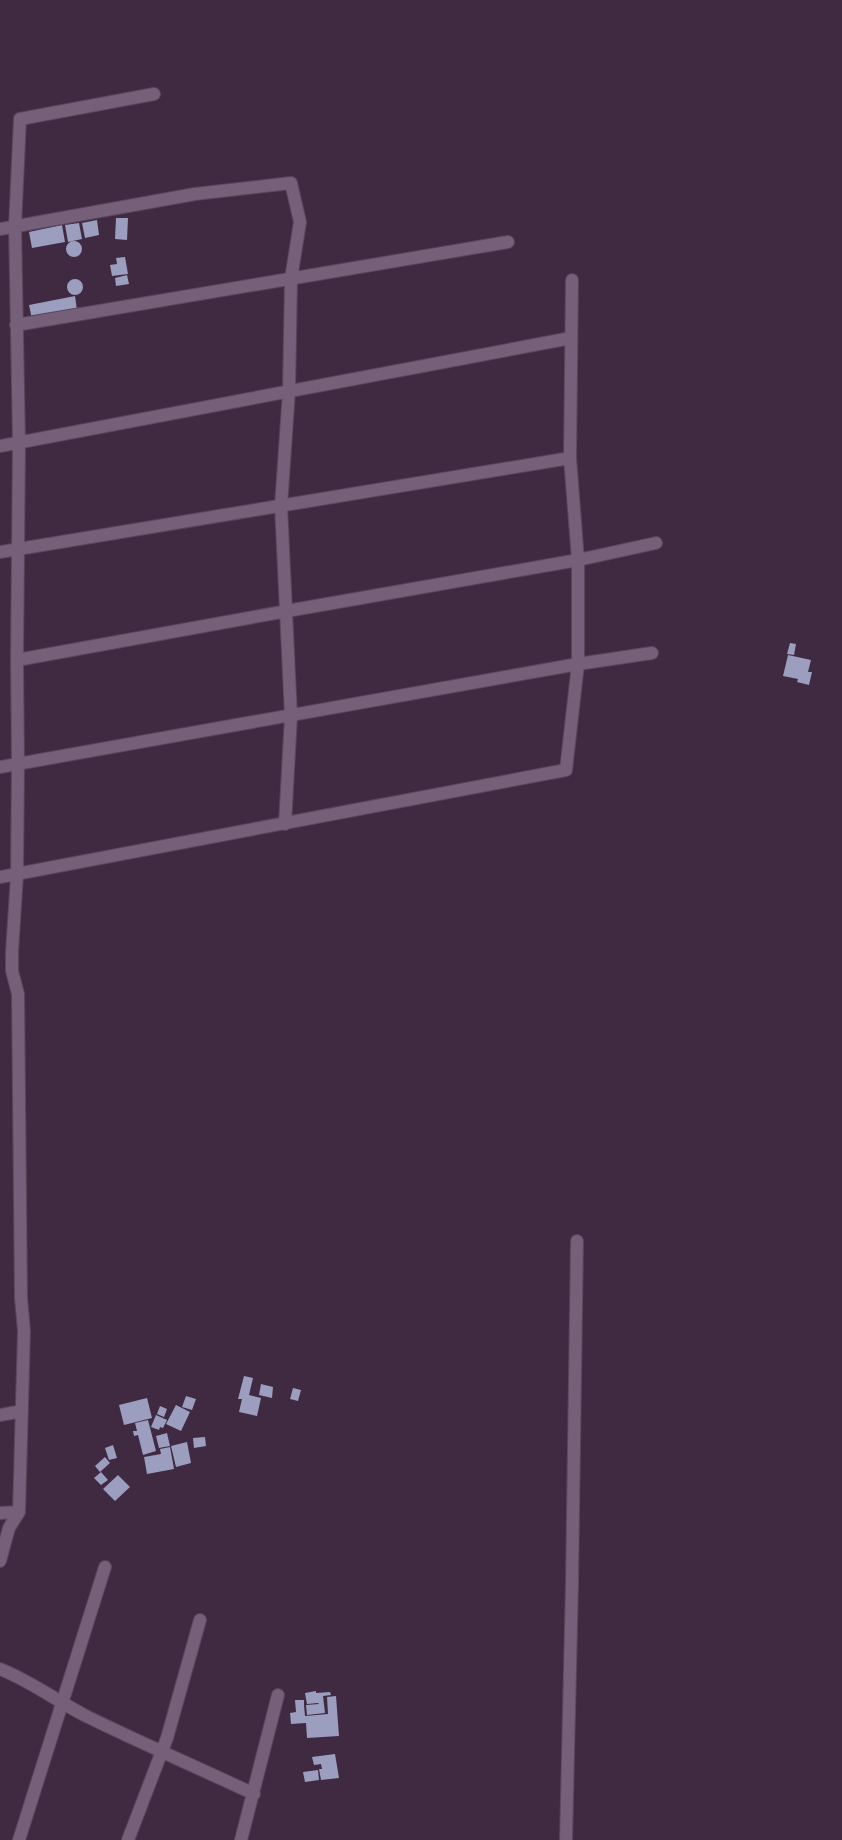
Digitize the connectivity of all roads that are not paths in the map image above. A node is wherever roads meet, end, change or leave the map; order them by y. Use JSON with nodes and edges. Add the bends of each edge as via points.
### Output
{"nodes":[{"id":1,"x":154,"y":94,"type":"dead end"},
{"id":2,"x":15,"y":226,"type":"junction"},
{"id":3,"x":0,"y":229,"type":"edge"},
{"id":4,"x":508,"y":242,"type":"dead end"},
{"id":5,"x":291,"y":279,"type":"junction"},
{"id":6,"x":572,"y":280,"type":"dead end"},
{"id":7,"x":16,"y":325,"type":"junction"},
{"id":8,"x":571,"y":338,"type":"junction"},
{"id":9,"x":289,"y":391,"type":"junction"},
{"id":10,"x":19,"y":442,"type":"junction"},
{"id":11,"x":0,"y":446,"type":"edge"},
{"id":12,"x":570,"y":458,"type":"junction"},
{"id":13,"x":281,"y":506,"type":"junction"},
{"id":14,"x":656,"y":543,"type":"dead end"},
{"id":15,"x":18,"y":549,"type":"junction"},
{"id":16,"x":0,"y":552,"type":"edge"},
{"id":17,"x":578,"y":560,"type":"junction"},
{"id":18,"x":286,"y":611,"type":"junction"},
{"id":19,"x":652,"y":653,"type":"dead end"},
{"id":20,"x":17,"y":660,"type":"junction"},
{"id":21,"x":578,"y":664,"type":"junction"},
{"id":22,"x":291,"y":716,"type":"junction"},
{"id":23,"x":18,"y":764,"type":"junction"},
{"id":24,"x":0,"y":767,"type":"edge"},
{"id":25,"x":285,"y":824,"type":"junction"},
{"id":26,"x":17,"y":875,"type":"junction"},
{"id":27,"x":0,"y":878,"type":"edge"},
{"id":28,"x":577,"y":1241,"type":"dead end"},
{"id":29,"x":22,"y":1411,"type":"junction"},
{"id":30,"x":0,"y":1415,"type":"edge"},
{"id":31,"x":19,"y":1512,"type":"junction"},
{"id":32,"x":0,"y":1513,"type":"edge"},
{"id":33,"x":0,"y":1561,"type":"edge"},
{"id":34,"x":105,"y":1567,"type":"dead end"},
{"id":35,"x":200,"y":1620,"type":"dead end"},
{"id":36,"x":0,"y":1669,"type":"edge"},
{"id":37,"x":278,"y":1695,"type":"dead end"},
{"id":38,"x":62,"y":1704,"type":"junction"},
{"id":39,"x":162,"y":1751,"type":"junction"},
{"id":40,"x":254,"y":1794,"type":"junction"},
{"id":41,"x":19,"y":1840,"type":"edge"},
{"id":42,"x":128,"y":1840,"type":"edge"},
{"id":43,"x":241,"y":1840,"type":"edge"},
{"id":44,"x":566,"y":1840,"type":"edge"}],
"edges":[{"from":1,"to":2,"type":"street","via":[[20,119]]},
{"from":2,"to":3,"type":"street"},
{"from":2,"to":5,"type":"street","via":[[195,194],[291,183],[300,222]]},
{"from":2,"to":7,"type":"street"},
{"from":4,"to":5,"type":"street"},
{"from":5,"to":7,"type":"street"},
{"from":5,"to":9,"type":"street"},
{"from":6,"to":8,"type":"street"},
{"from":7,"to":10,"type":"street"},
{"from":8,"to":9,"type":"street"},
{"from":8,"to":12,"type":"street"},
{"from":9,"to":10,"type":"street"},
{"from":9,"to":13,"type":"street"},
{"from":10,"to":11,"type":"street"},
{"from":10,"to":15,"type":"street"},
{"from":12,"to":13,"type":"street"},
{"from":12,"to":17,"type":"street"},
{"from":13,"to":15,"type":"street"},
{"from":13,"to":18,"type":"street"},
{"from":14,"to":17,"type":"street"},
{"from":15,"to":16,"type":"street"},
{"from":15,"to":20,"type":"street"},
{"from":17,"to":18,"type":"street"},
{"from":17,"to":21,"type":"street"},
{"from":18,"to":20,"type":"street"},
{"from":18,"to":22,"type":"street"},
{"from":19,"to":21,"type":"street"},
{"from":20,"to":23,"type":"street"},
{"from":21,"to":22,"type":"street"},
{"from":21,"to":25,"type":"street","via":[[566,770]]},
{"from":22,"to":23,"type":"street"},
{"from":22,"to":25,"type":"street"},
{"from":23,"to":24,"type":"street"},
{"from":23,"to":26,"type":"street"},
{"from":25,"to":26,"type":"street"},
{"from":26,"to":27,"type":"street"},
{"from":26,"to":29,"type":"street","via":[[12,971],[18,994]]},
{"from":28,"to":44,"type":"street"},
{"from":29,"to":30,"type":"street"},
{"from":29,"to":31,"type":"street"},
{"from":31,"to":32,"type":"street"},
{"from":31,"to":33,"type":"street","via":[[9,1528]]},
{"from":34,"to":38,"type":"street"},
{"from":35,"to":39,"type":"street"},
{"from":36,"to":38,"type":"street"},
{"from":37,"to":40,"type":"street"},
{"from":38,"to":39,"type":"street"},
{"from":38,"to":41,"type":"street"},
{"from":39,"to":40,"type":"street"},
{"from":39,"to":42,"type":"street"},
{"from":40,"to":43,"type":"street"}]}
